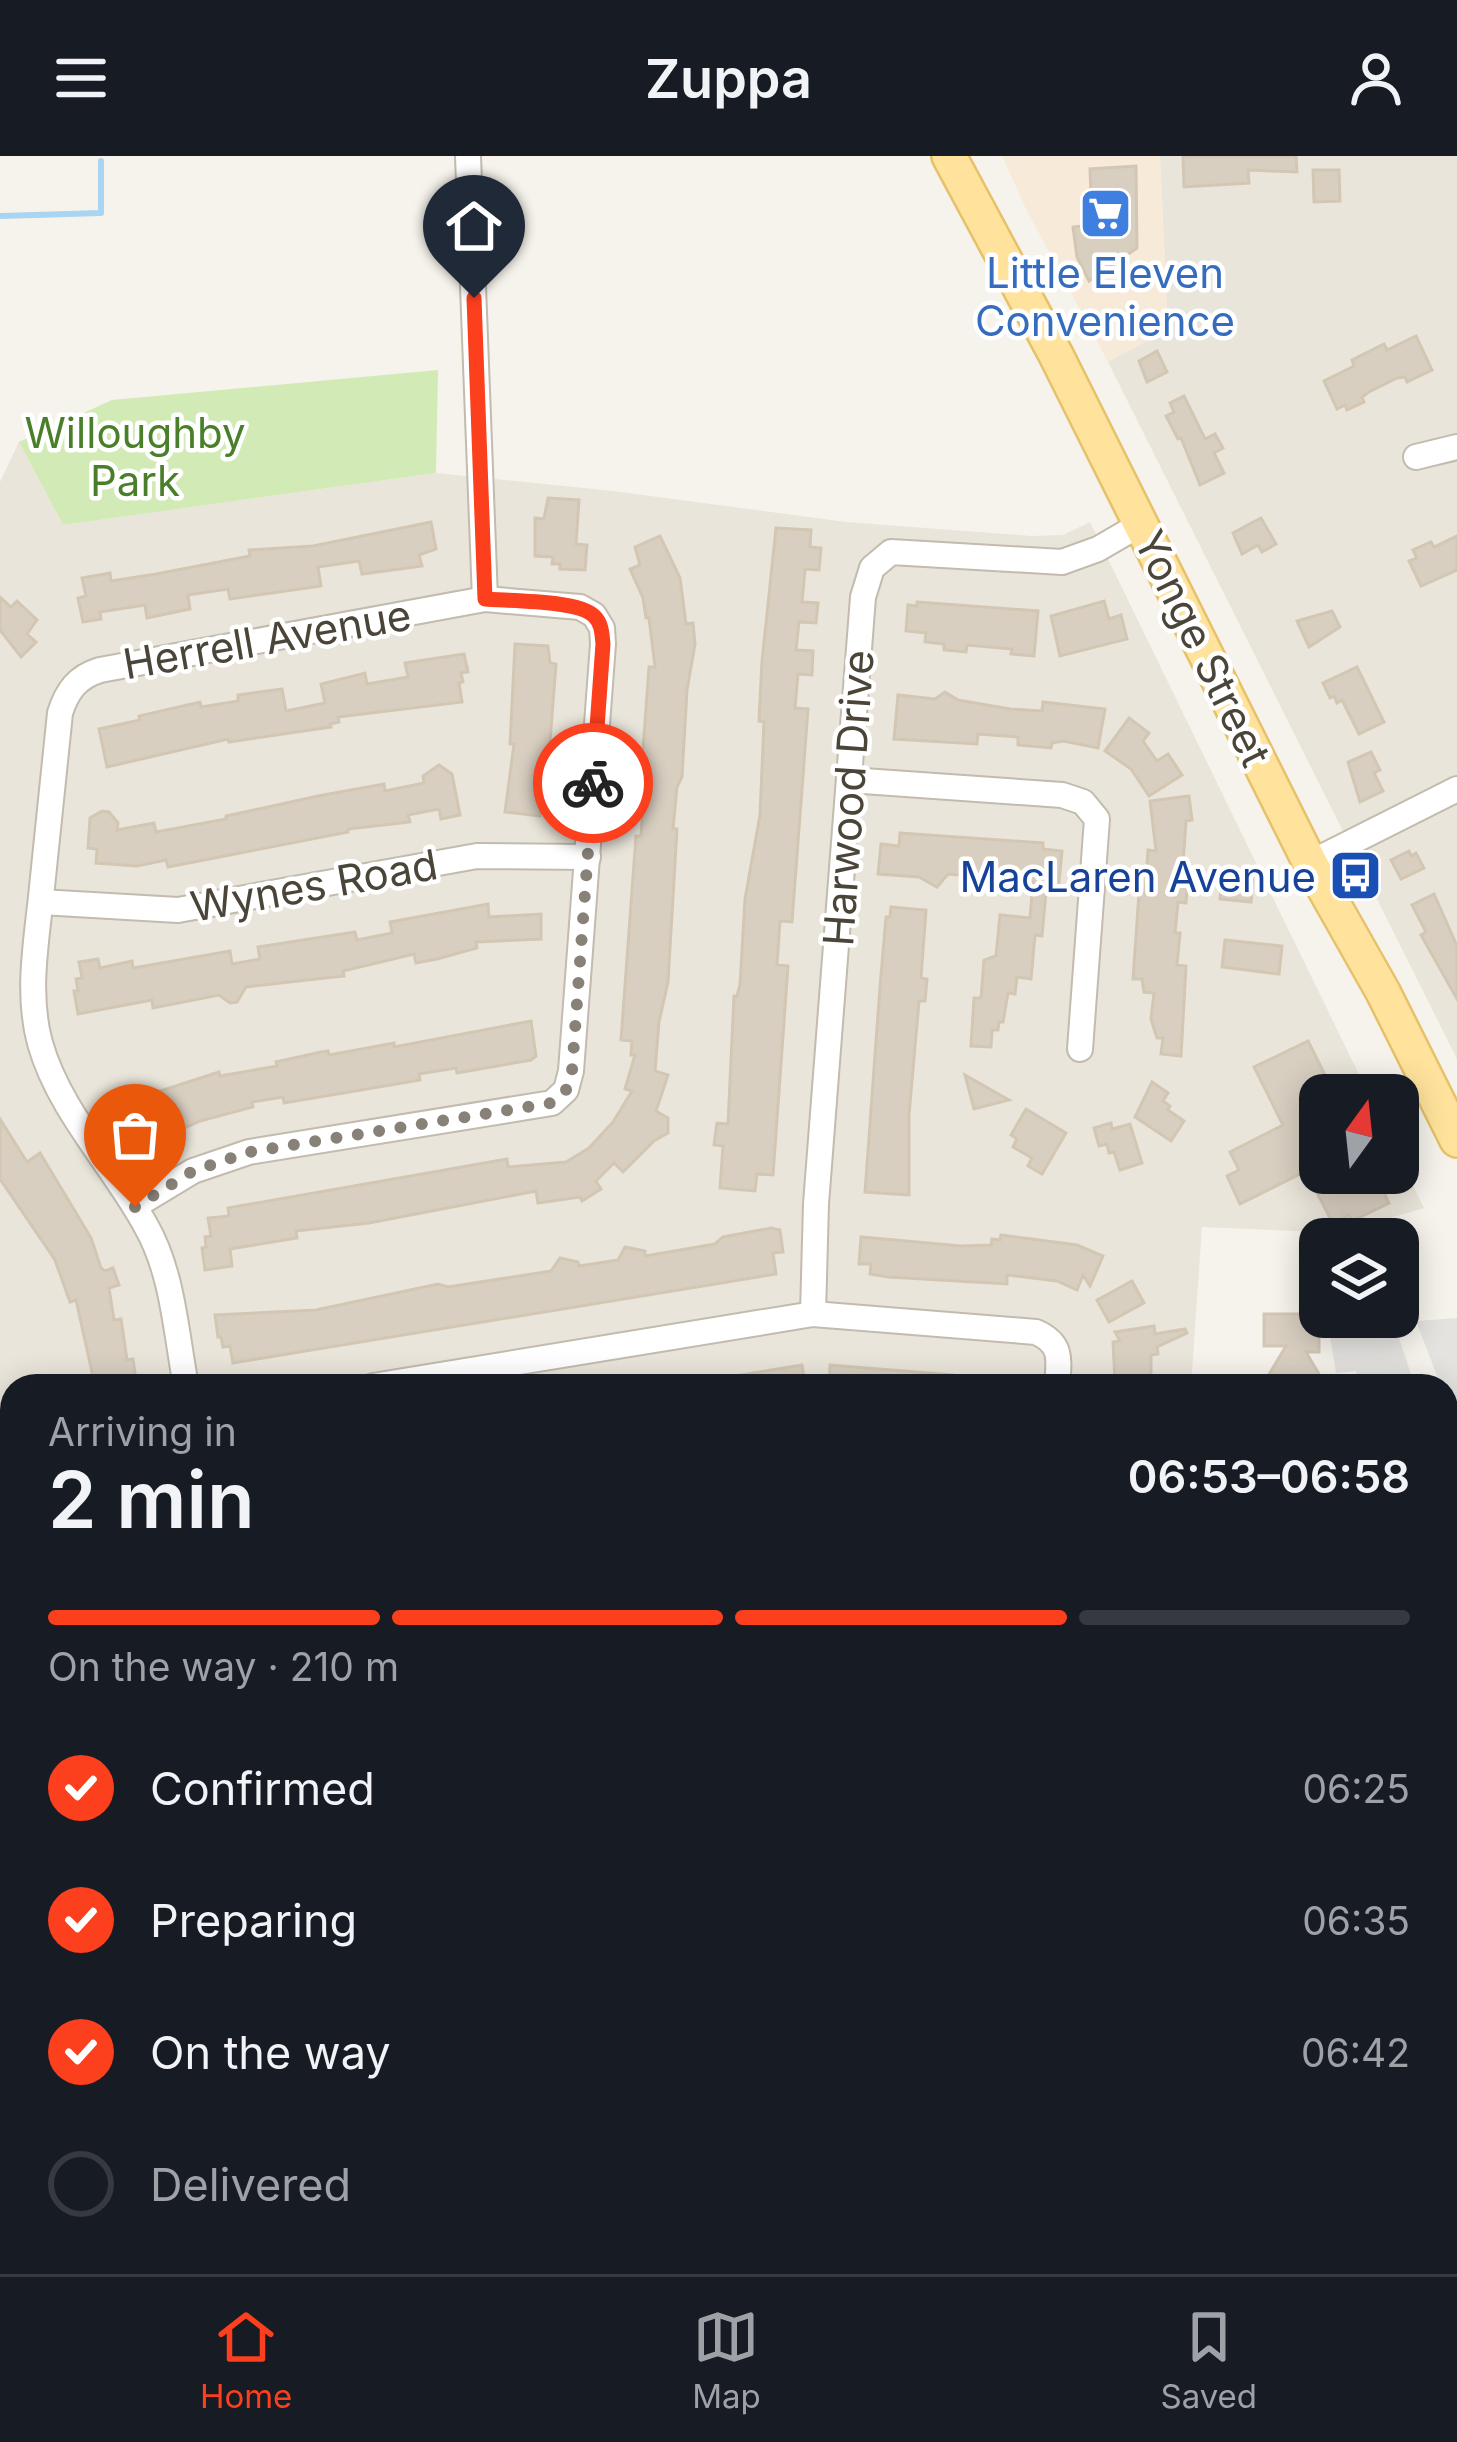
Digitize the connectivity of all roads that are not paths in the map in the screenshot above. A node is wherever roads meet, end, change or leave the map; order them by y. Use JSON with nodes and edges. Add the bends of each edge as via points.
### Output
{"nodes":[{"id":1,"x":467,"y":156,"type":"edge"},
{"id":2,"x":949,"y":156,"type":"edge"},
{"id":3,"x":1457,"y":446,"type":"edge"},
{"id":4,"x":1416,"y":457,"type":"dead end"},
{"id":5,"x":1141,"y":524,"type":"junction"},
{"id":6,"x":485,"y":599,"type":"junction"},
{"id":7,"x":849,"y":780,"type":"junction"},
{"id":8,"x":1457,"y":789,"type":"edge"},
{"id":9,"x":588,"y":857,"type":"junction"},
{"id":10,"x":1310,"y":863,"type":"junction"},
{"id":11,"x":40,"y":902,"type":"junction"},
{"id":12,"x":1080,"y":1049,"type":"dead end"},
{"id":13,"x":1457,"y":1140,"type":"edge"},
{"id":14,"x":135,"y":1207,"type":"junction"},
{"id":15,"x":812,"y":1314,"type":"junction"},
{"id":16,"x":184,"y":1374,"type":"edge"},
{"id":17,"x":447,"y":1374,"type":"edge"},
{"id":18,"x":1058,"y":1374,"type":"edge"}],
"edges":[{"from":1,"to":6,"type":"street"},
{"from":2,"to":5,"type":"main road","name":"Yonge Street"},
{"from":3,"to":4,"type":"street"},
{"from":5,"to":7,"type":"street","name":"Harwood Drive","via":[[1062,562],[884,555],[863,597]]},
{"from":5,"to":10,"type":"main road","name":"Yonge Street"},
{"from":6,"to":9,"type":"street","name":"Herrell Avenue","via":[[580,607],[602,628]]},
{"from":6,"to":11,"type":"street","name":"Herrell Avenue","via":[[85,674],[60,713]]},
{"from":7,"to":12,"type":"street","via":[[1062,795],[1090,807],[1097,820]]},
{"from":7,"to":15,"type":"street","name":"Harwood Drive"},
{"from":8,"to":10,"type":"street"},
{"from":9,"to":11,"type":"street","name":"Wynes Road","via":[[477,856],[178,910]]},
{"from":9,"to":14,"type":"street","name":"Herrell Avenue","via":[[572,1071],[560,1097],[249,1152],[193,1171]]},
{"from":10,"to":13,"type":"main road","name":"Yonge Street"},
{"from":11,"to":14,"type":"street","name":"Herrell Avenue","via":[[33,984],[41,1048]]},
{"from":14,"to":16,"type":"street","name":"Herrell Avenue","via":[[165,1273]]},
{"from":15,"to":17,"type":"street"},
{"from":15,"to":18,"type":"street","via":[[1036,1333],[1060,1352]]}]}
